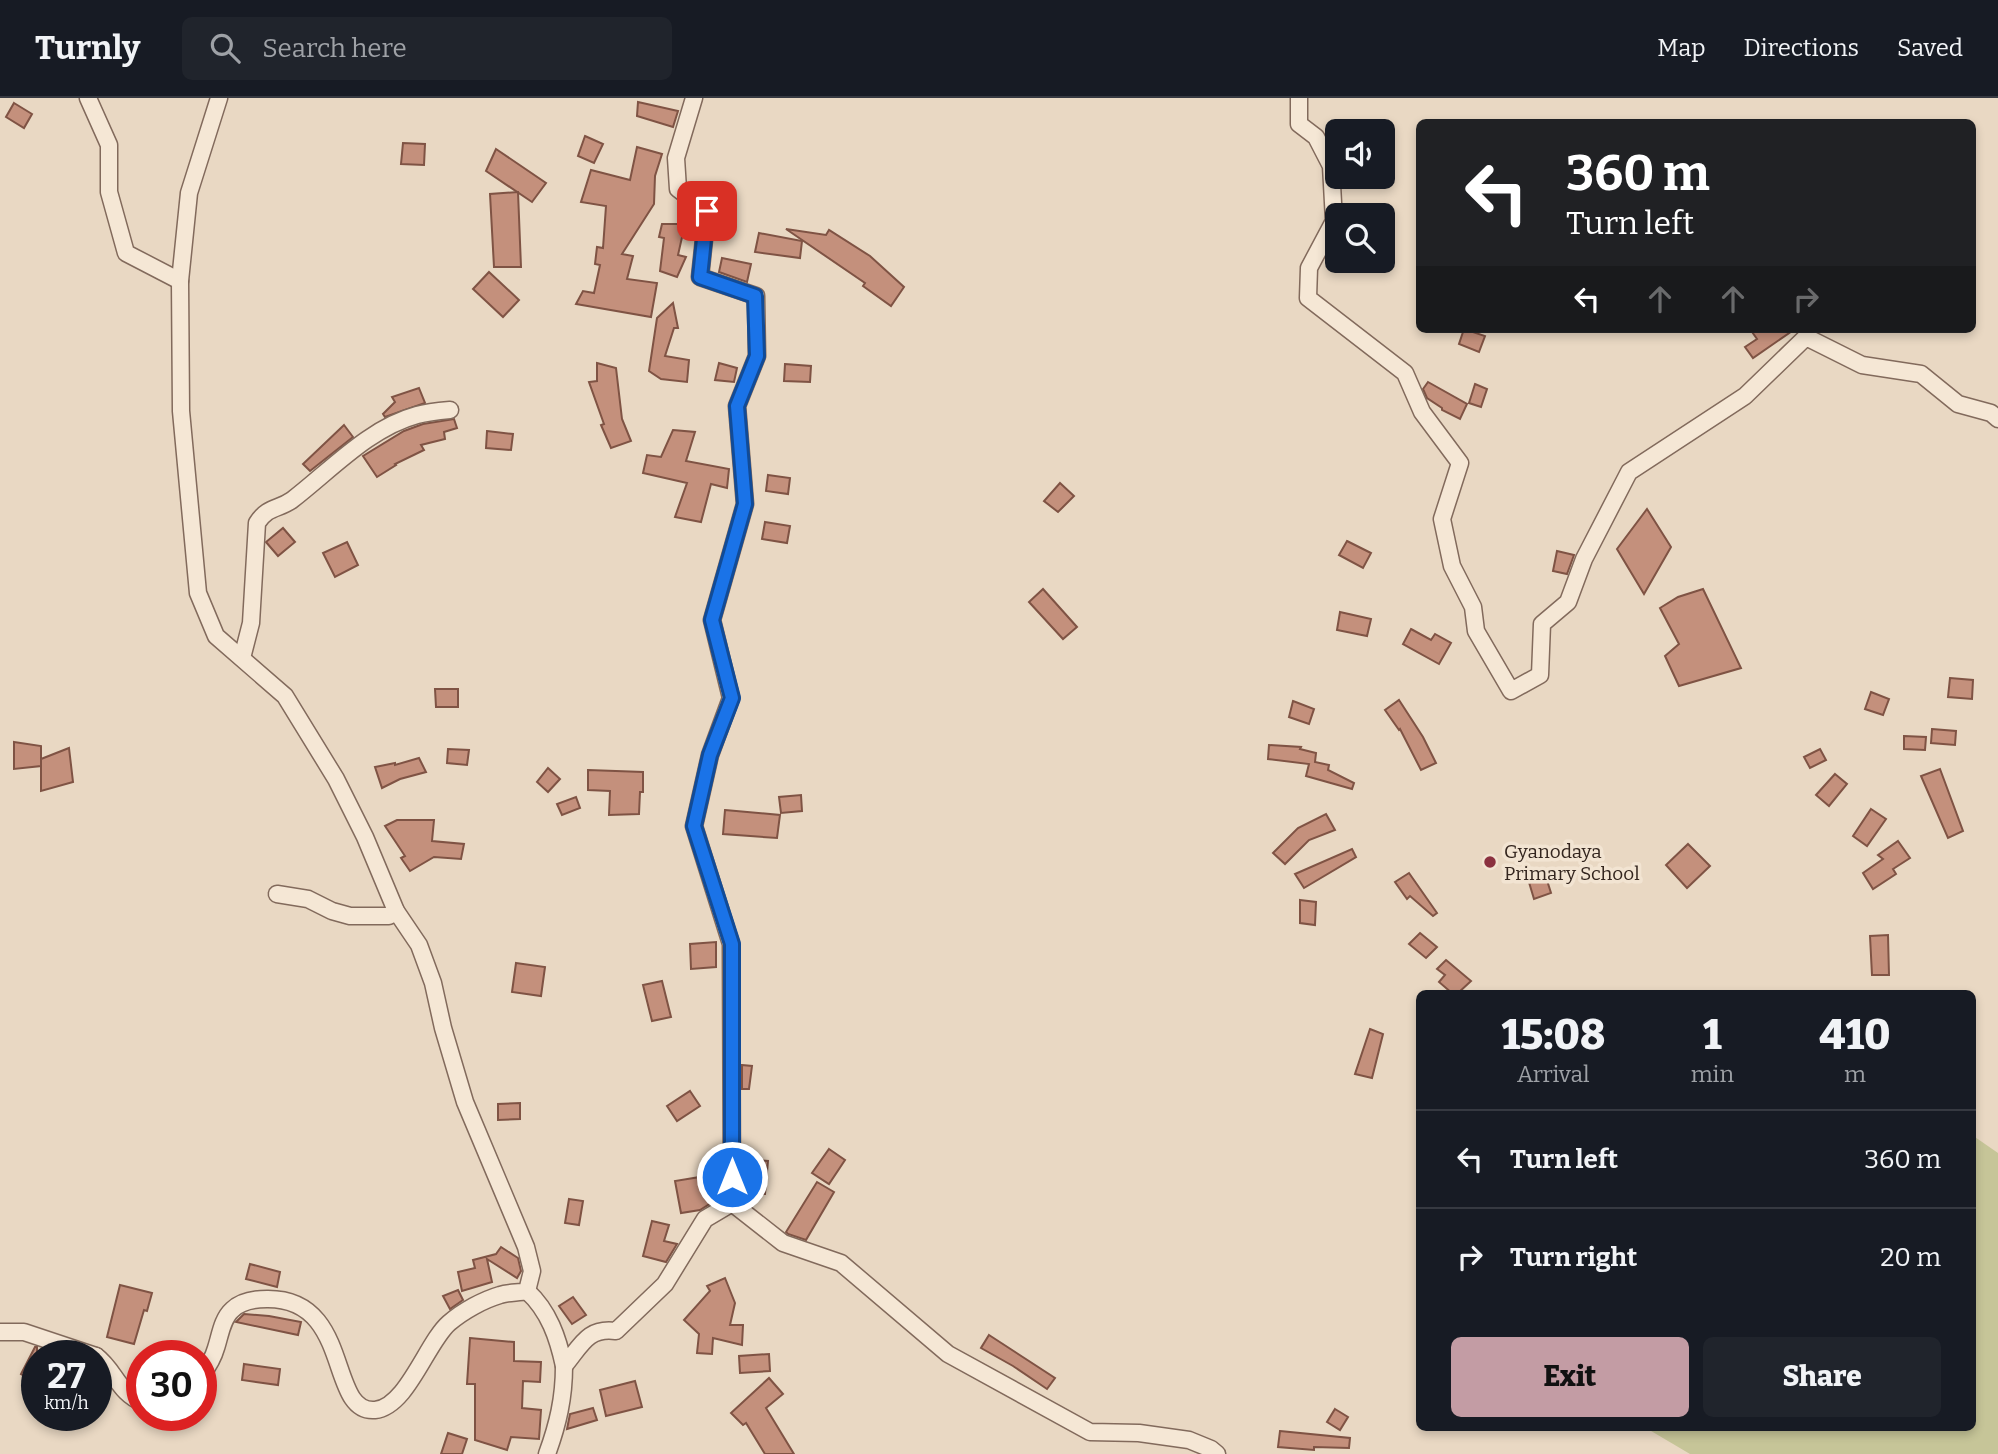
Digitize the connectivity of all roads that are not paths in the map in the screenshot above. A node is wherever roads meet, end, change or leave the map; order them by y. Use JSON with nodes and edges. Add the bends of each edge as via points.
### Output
{"nodes":[{"id":1,"x":88,"y":98,"type":"edge"},
{"id":2,"x":219,"y":98,"type":"edge"},
{"id":3,"x":694,"y":98,"type":"edge"},
{"id":4,"x":1299,"y":98,"type":"edge"},
{"id":5,"x":180,"y":281,"type":"junction"},
{"id":6,"x":450,"y":410,"type":"dead end"},
{"id":7,"x":1998,"y":419,"type":"edge"},
{"id":8,"x":242,"y":658,"type":"junction"},
{"id":9,"x":277,"y":894,"type":"dead end"},
{"id":10,"x":396,"y":911,"type":"junction"},
{"id":11,"x":732,"y":1203,"type":"junction"},
{"id":12,"x":527,"y":1291,"type":"junction"},
{"id":13,"x":0,"y":1332,"type":"edge"},
{"id":14,"x":48,"y":1340,"type":"edge"},
{"id":15,"x":217,"y":1342,"type":"edge"},
{"id":16,"x":565,"y":1366,"type":"junction"},
{"id":17,"x":112,"y":1373,"type":"edge"},
{"id":18,"x":126,"y":1394,"type":"edge"},
{"id":19,"x":547,"y":1454,"type":"edge"},
{"id":20,"x":1217,"y":1454,"type":"edge"}],
"edges":[{"from":1,"to":5,"type":"street","via":[[109,145],[109,192],[126,253]]},
{"from":2,"to":5,"type":"street","via":[[189,192]]},
{"from":3,"to":11,"type":"street","via":[[676,158],[678,189],[707,211],[700,277],[755,296],[757,356],[737,406],[745,504],[712,620],[732,698],[710,755],[694,826],[732,944]]},
{"from":4,"to":7,"type":"street","via":[[1299,124],[1316,137],[1331,166],[1334,222],[1309,268],[1308,298],[1405,373],[1422,412],[1461,463],[1442,519],[1452,566],[1473,607],[1476,631],[1511,691],[1540,675],[1542,624],[1567,602],[1629,472],[1745,396],[1806,337],[1862,365],[1920,374],[1958,404]]},
{"from":5,"to":8,"type":"street","via":[[181,411],[198,593],[216,636]]},
{"from":6,"to":8,"type":"street","via":[[417,415],[377,432],[289,502],[262,515],[257,523],[251,623]]},
{"from":8,"to":10,"type":"street","via":[[285,696],[336,779]]},
{"from":9,"to":10,"type":"street","via":[[308,898],[351,916],[389,916]]},
{"from":10,"to":12,"type":"street","via":[[419,945],[465,1102],[526,1247],[532,1271]]},
{"from":11,"to":16,"type":"street","via":[[705,1219],[655,1293],[616,1331],[591,1333]]},
{"from":11,"to":20,"type":"street","via":[[783,1242],[841,1263],[948,1354],[1090,1432],[1189,1440]]},
{"from":12,"to":15,"type":"street","via":[[497,1296],[447,1325],[403,1390],[381,1408],[369,1409],[353,1400],[321,1324],[302,1307],[282,1299],[251,1301],[232,1310]]},
{"from":12,"to":16,"type":"street","via":[[540,1303],[552,1326]]},
{"from":13,"to":14,"type":"street","via":[[24,1332]]},
{"from":16,"to":19,"type":"street","via":[[559,1422]]},
{"from":17,"to":18,"type":"street"}]}
